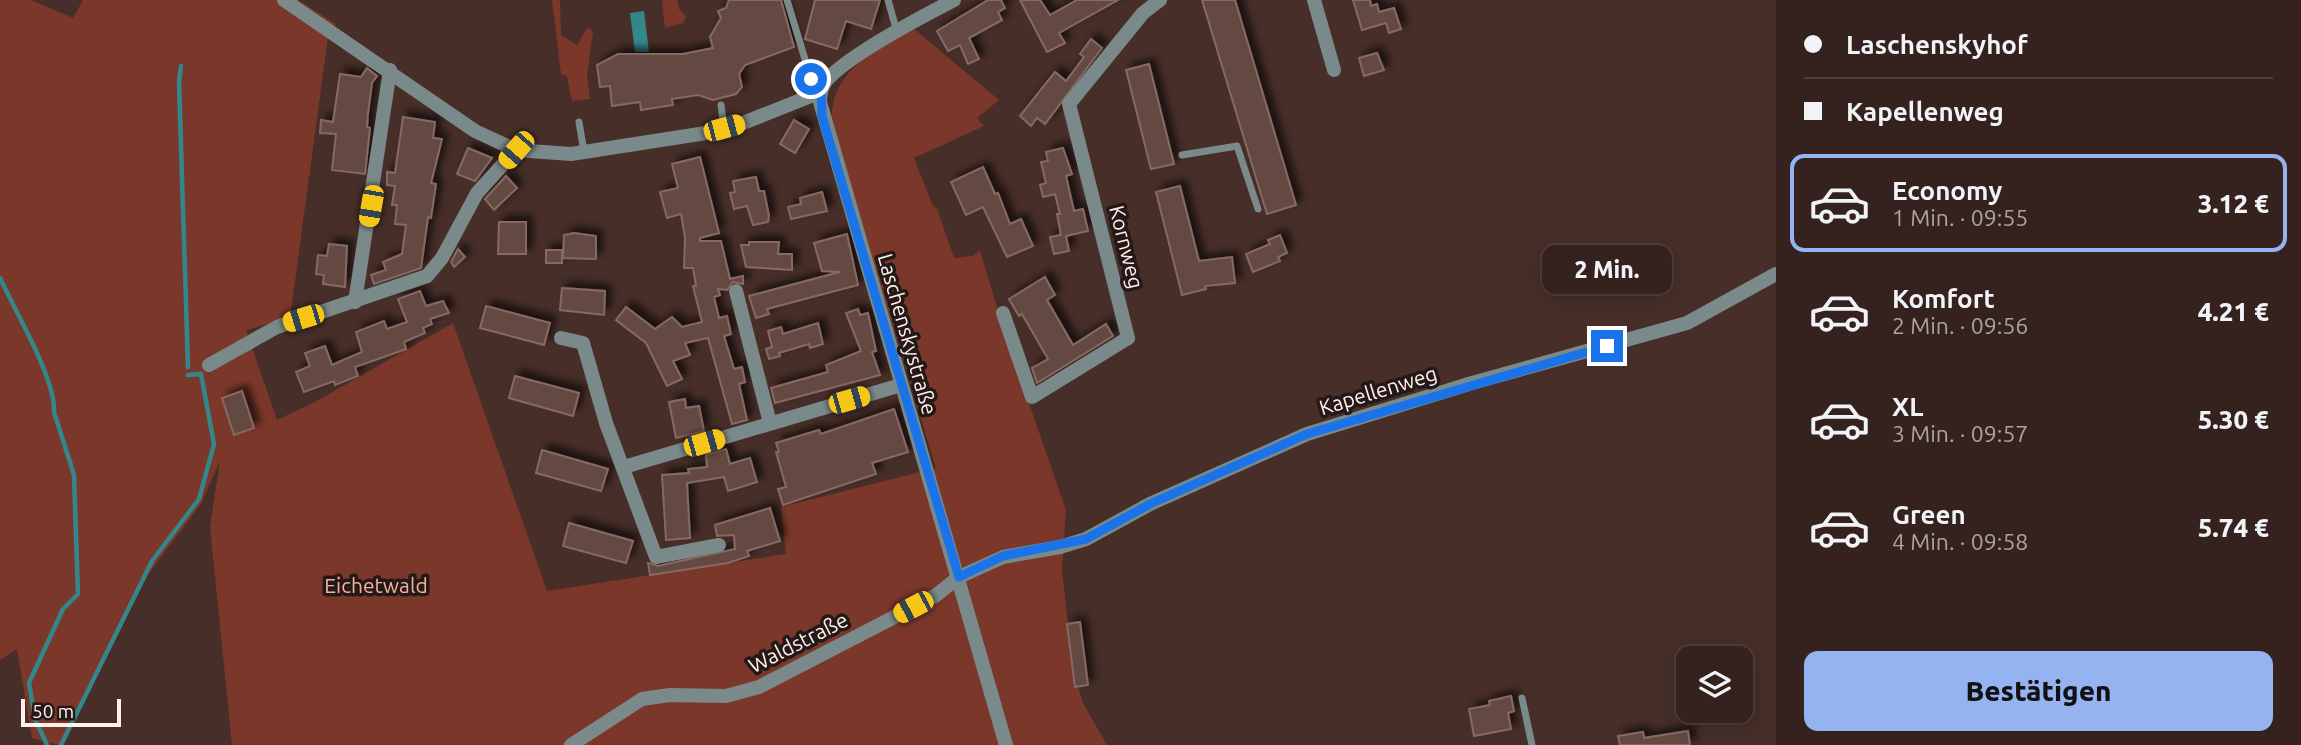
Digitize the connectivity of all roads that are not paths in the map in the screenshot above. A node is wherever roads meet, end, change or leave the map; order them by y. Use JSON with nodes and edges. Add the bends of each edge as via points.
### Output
{"nodes":[{"id":1,"x":284,"y":0,"type":"edge"},
{"id":2,"x":787,"y":0,"type":"edge"},
{"id":3,"x":888,"y":0,"type":"edge"},
{"id":4,"x":954,"y":0,"type":"edge"},
{"id":5,"x":1160,"y":0,"type":"edge"},
{"id":6,"x":1314,"y":0,"type":"edge"},
{"id":7,"x":897,"y":32,"type":"junction"},
{"id":8,"x":390,"y":70,"type":"junction"},
{"id":9,"x":1334,"y":70,"type":"dead end"},
{"id":10,"x":821,"y":92,"type":"junction"},
{"id":11,"x":721,"y":105,"type":"dead end"},
{"id":12,"x":579,"y":122,"type":"dead end"},
{"id":13,"x":724,"y":128,"type":"junction"},
{"id":14,"x":516,"y":150,"type":"junction"},
{"id":15,"x":584,"y":152,"type":"junction"},
{"id":16,"x":1182,"y":155,"type":"dead end"},
{"id":17,"x":1258,"y":209,"type":"dead end"},
{"id":18,"x":1776,"y":274,"type":"edge"},
{"id":19,"x":736,"y":291,"type":"dead end"},
{"id":20,"x":355,"y":302,"type":"junction"},
{"id":21,"x":1003,"y":313,"type":"dead end"},
{"id":22,"x":561,"y":338,"type":"dead end"},
{"id":23,"x":209,"y":365,"type":"dead end"},
{"id":24,"x":901,"y":385,"type":"junction"},
{"id":25,"x":770,"y":423,"type":"junction"},
{"id":26,"x":624,"y":467,"type":"junction"},
{"id":27,"x":719,"y":545,"type":"dead end"},
{"id":28,"x":959,"y":577,"type":"junction"},
{"id":29,"x":1522,"y":698,"type":"dead end"},
{"id":30,"x":571,"y":745,"type":"edge"},
{"id":31,"x":1006,"y":745,"type":"edge"},
{"id":32,"x":1532,"y":745,"type":"edge"}],
"edges":[{"from":1,"to":8,"type":"street"},
{"from":2,"to":10,"type":"lane","via":[[811,79]]},
{"from":3,"to":7,"type":"lane"},
{"from":4,"to":7,"type":"street"},
{"from":5,"to":21,"type":"street","name":"Kornweg","via":[[1143,13],[1069,104],[1128,338],[1032,397]]},
{"from":6,"to":9,"type":"street"},
{"from":7,"to":10,"type":"street","via":[[833,75]]},
{"from":8,"to":14,"type":"street","via":[[475,131]]},
{"from":8,"to":20,"type":"street"},
{"from":10,"to":13,"type":"street"},
{"from":10,"to":24,"type":"street","name":"Laschenskystraße","via":[[822,116]]},
{"from":11,"to":13,"type":"lane"},
{"from":12,"to":15,"type":"lane"},
{"from":13,"to":15,"type":"street"},
{"from":14,"to":15,"type":"street","via":[[552,155]]},
{"from":14,"to":20,"type":"street","via":[[477,193],[442,258],[427,276]]},
{"from":16,"to":17,"type":"lane","via":[[1237,146]]},
{"from":18,"to":28,"type":"street","name":"Kapellenweg","via":[[1687,323],[1307,434],[1150,504],[1086,539],[1003,556]]},
{"from":19,"to":25,"type":"street"},
{"from":20,"to":23,"type":"street","via":[[277,327]]},
{"from":22,"to":26,"type":"street","via":[[583,343]]},
{"from":24,"to":25,"type":"street"},
{"from":24,"to":28,"type":"street","name":"Laschenskystraße"},
{"from":25,"to":26,"type":"street"},
{"from":26,"to":27,"type":"street","via":[[656,556]]},
{"from":28,"to":30,"type":"street","name":"Waldstraße","via":[[935,596],[759,687],[726,696],[642,699]]},
{"from":28,"to":31,"type":"street","name":"Laschenskystraße"},
{"from":29,"to":32,"type":"lane"}]}
